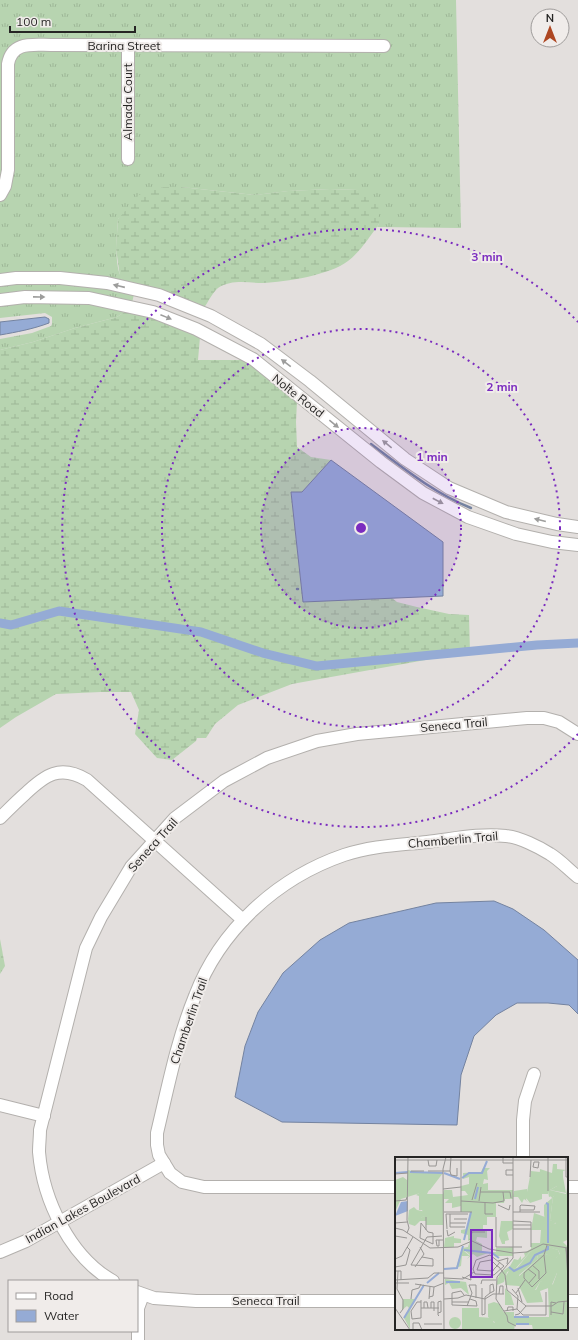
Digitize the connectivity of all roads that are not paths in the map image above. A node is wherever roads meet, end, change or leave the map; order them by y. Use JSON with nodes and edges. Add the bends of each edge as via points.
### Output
{"nodes":[{"id":1,"x":128,"y":46,"type":"junction"},
{"id":2,"x":384,"y":46,"type":"dead end"},
{"id":3,"x":128,"y":159,"type":"dead end"},
{"id":4,"x":0,"y":195,"type":"edge"},
{"id":5,"x":0,"y":280,"type":"edge"},
{"id":6,"x":0,"y":300,"type":"edge"},
{"id":7,"x":578,"y":527,"type":"edge"},
{"id":8,"x":578,"y":545,"type":"edge"},
{"id":9,"x":578,"y":734,"type":"edge"},
{"id":10,"x":0,"y":818,"type":"edge"},
{"id":11,"x":155,"y":841,"type":"junction"},
{"id":12,"x":578,"y":877,"type":"edge"},
{"id":13,"x":243,"y":920,"type":"junction"},
{"id":14,"x":534,"y":1074,"type":"dead end"},
{"id":15,"x":0,"y":1104,"type":"edge"},
{"id":16,"x":44,"y":1116,"type":"junction"},
{"id":17,"x":523,"y":1157,"type":"edge"},
{"id":18,"x":164,"y":1163,"type":"junction"},
{"id":19,"x":395,"y":1187,"type":"edge"},
{"id":20,"x":60,"y":1222,"type":"junction"},
{"id":21,"x":0,"y":1252,"type":"edge"},
{"id":22,"x":111,"y":1280,"type":"edge"},
{"id":23,"x":140,"y":1294,"type":"edge"},
{"id":24,"x":395,"y":1301,"type":"edge"},
{"id":25,"x":138,"y":1340,"type":"edge"}],
"edges":[{"from":1,"to":2,"type":"street","name":"Barina Street"},
{"from":1,"to":3,"type":"street","name":"Almada Court"},
{"from":1,"to":4,"type":"street","name":"Barina Street","via":[[27,45],[14,49],[8,64],[7,78],[8,170],[5,186]]},
{"from":7,"to":5,"type":"street","name":"Nolte Road","one_way":true,"via":[[506,512],[449,488],[405,459],[261,344],[211,316],[159,295],[107,283],[60,278]]},
{"from":6,"to":8,"type":"street","name":"Nolte Road","one_way":true,"via":[[25,297],[89,298],[153,312],[196,329],[253,360],[380,462],[423,493],[468,517],[516,534]]},
{"from":9,"to":11,"type":"street","name":"Seneca Trail","via":[[559,722],[544,718],[527,718],[357,734],[317,741],[267,758],[224,781],[175,818]]},
{"from":10,"to":11,"type":"street","via":[[38,781],[50,774],[64,772],[77,774],[87,780]]},
{"from":11,"to":13,"type":"street"},
{"from":11,"to":16,"type":"street","name":"Seneca Trail","via":[[131,867],[86,948]]},
{"from":12,"to":13,"type":"street","name":"Chamberlin Trail","via":[[551,854],[506,836],[480,836],[381,846],[345,855],[314,867],[282,887]]},
{"from":13,"to":18,"type":"street","name":"Chamberlin Trail","via":[[225,939],[207,968],[180,1041],[157,1133],[159,1155]]},
{"from":14,"to":17,"type":"street","via":[[525,1102]]},
{"from":15,"to":16,"type":"street"},
{"from":16,"to":20,"type":"street","name":"Seneca Trail","via":[[39,1151],[50,1200]]},
{"from":18,"to":19,"type":"street","name":"Chamberlin Trail","via":[[170,1173],[182,1182],[204,1187]]},
{"from":18,"to":20,"type":"street","name":"Indian Lakes Boulevard"},
{"from":20,"to":21,"type":"street","name":"Indian Lakes Boulevard"},
{"from":20,"to":22,"type":"street","name":"Seneca Trail","via":[[84,1257],[102,1275]]},
{"from":23,"to":24,"type":"street","name":"Seneca Trail","via":[[154,1298],[196,1301]]},
{"from":23,"to":25,"type":"street"}]}
